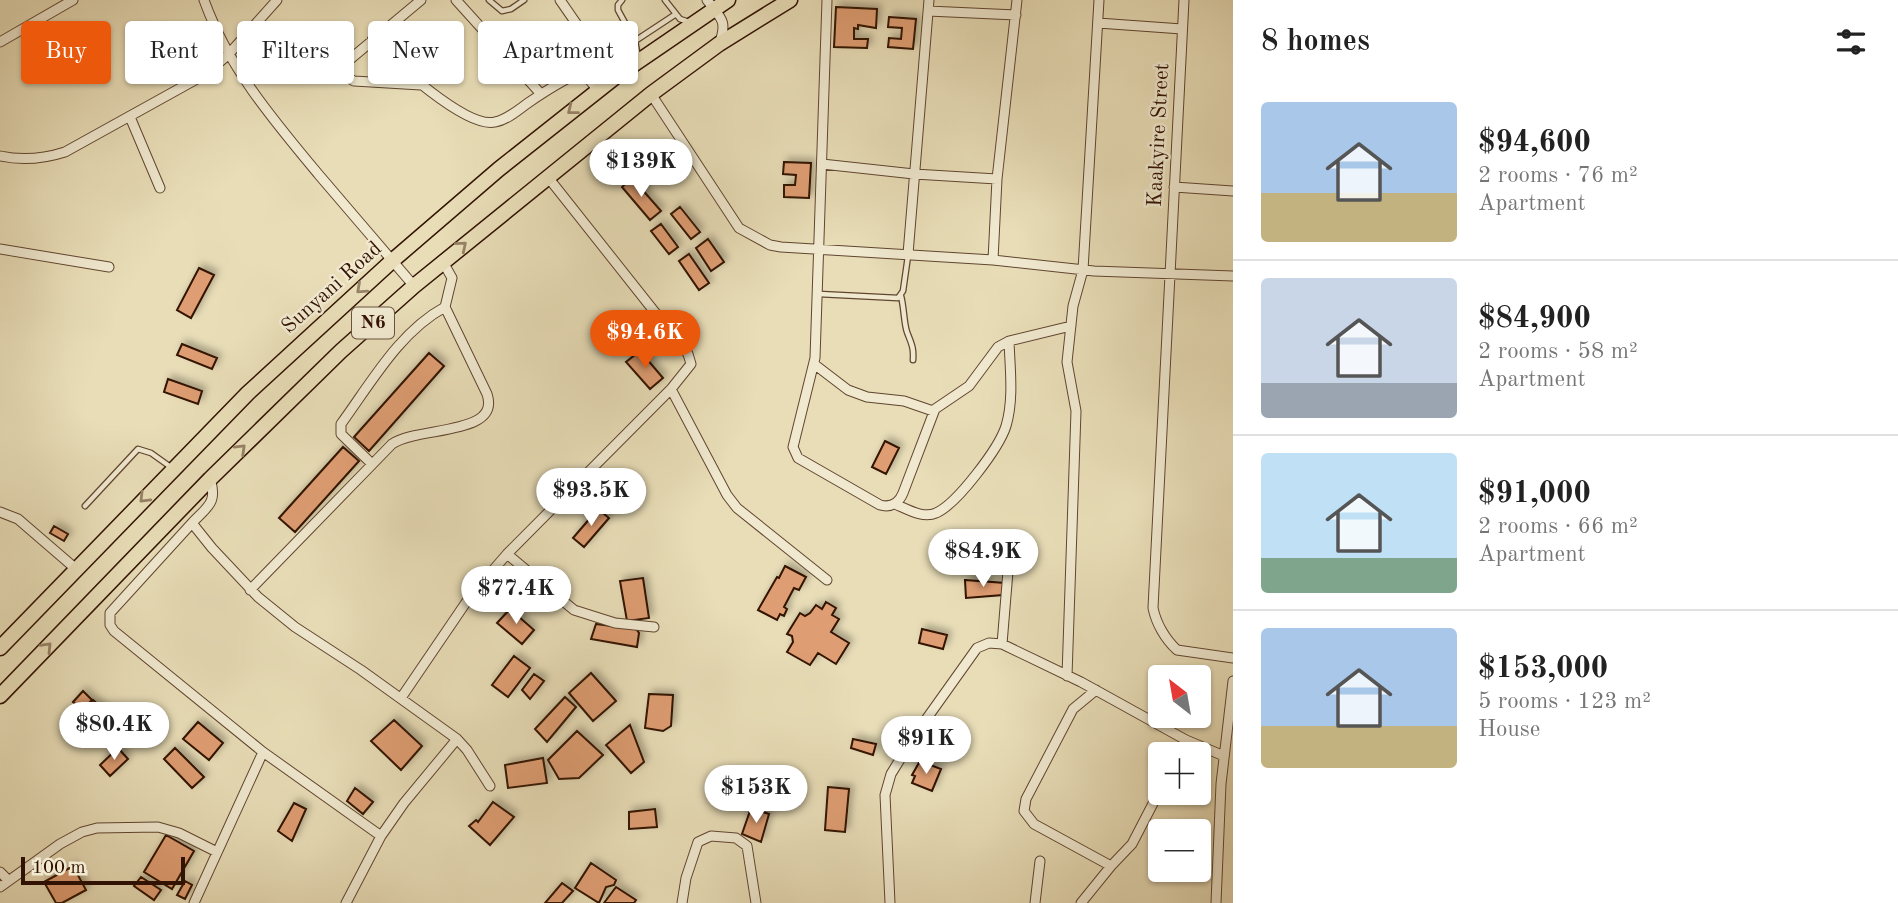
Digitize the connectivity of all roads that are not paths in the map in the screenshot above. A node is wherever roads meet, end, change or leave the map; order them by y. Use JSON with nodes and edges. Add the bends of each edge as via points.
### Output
{"nodes":[{"id":1,"x":73,"y":0,"type":"edge"},
{"id":2,"x":204,"y":0,"type":"edge"},
{"id":3,"x":276,"y":0,"type":"edge"},
{"id":4,"x":421,"y":0,"type":"edge"},
{"id":5,"x":456,"y":0,"type":"edge"},
{"id":6,"x":489,"y":0,"type":"edge"},
{"id":7,"x":524,"y":0,"type":"edge"},
{"id":8,"x":560,"y":0,"type":"edge"},
{"id":9,"x":622,"y":0,"type":"edge"},
{"id":10,"x":665,"y":0,"type":"edge"},
{"id":11,"x":728,"y":0,"type":"edge"},
{"id":12,"x":790,"y":0,"type":"edge"},
{"id":13,"x":827,"y":0,"type":"edge"},
{"id":14,"x":929,"y":0,"type":"edge"},
{"id":15,"x":1017,"y":0,"type":"edge"},
{"id":16,"x":1099,"y":0,"type":"edge"},
{"id":17,"x":1184,"y":0,"type":"edge"},
{"id":18,"x":710,"y":4,"type":"edge"},
{"id":19,"x":928,"y":11,"type":"junction"},
{"id":20,"x":676,"y":14,"type":"junction"},
{"id":21,"x":1016,"y":15,"type":"junction"},
{"id":22,"x":395,"y":21,"type":"edge"},
{"id":23,"x":575,"y":21,"type":"edge"},
{"id":24,"x":624,"y":21,"type":"edge"},
{"id":25,"x":693,"y":22,"type":"junction"},
{"id":26,"x":1098,"y":23,"type":"junction"},
{"id":27,"x":1182,"y":29,"type":"junction"},
{"id":28,"x":638,"y":39,"type":"edge"},
{"id":29,"x":0,"y":42,"type":"edge"},
{"id":30,"x":368,"y":43,"type":"edge"},
{"id":31,"x":719,"y":44,"type":"junction"},
{"id":32,"x":228,"y":55,"type":"junction"},
{"id":33,"x":638,"y":60,"type":"edge"},
{"id":34,"x":368,"y":81,"type":"edge"},
{"id":35,"x":409,"y":84,"type":"edge"},
{"id":36,"x":606,"y":84,"type":"edge"},
{"id":37,"x":421,"y":85,"type":"joint"},
{"id":38,"x":598,"y":90,"type":"junction"},
{"id":39,"x":541,"y":94,"type":"junction"},
{"id":40,"x":651,"y":94,"type":"junction"},
{"id":41,"x":130,"y":117,"type":"junction"},
{"id":42,"x":0,"y":156,"type":"edge"},
{"id":43,"x":822,"y":164,"type":"junction"},
{"id":44,"x":914,"y":174,"type":"junction"},
{"id":45,"x":547,"y":176,"type":"junction"},
{"id":46,"x":997,"y":179,"type":"junction"},
{"id":47,"x":1174,"y":187,"type":"junction"},
{"id":48,"x":160,"y":188,"type":"dead end"},
{"id":49,"x":1233,"y":191,"type":"edge"},
{"id":50,"x":0,"y":249,"type":"edge"},
{"id":51,"x":820,"y":250,"type":"junction"},
{"id":52,"x":908,"y":254,"type":"junction"},
{"id":53,"x":993,"y":260,"type":"junction"},
{"id":54,"x":392,"y":261,"type":"junction"},
{"id":55,"x":443,"y":262,"type":"junction"},
{"id":56,"x":109,"y":267,"type":"dead end"},
{"id":57,"x":1083,"y":270,"type":"junction"},
{"id":58,"x":1170,"y":272,"type":"junction"},
{"id":59,"x":1233,"y":276,"type":"edge"},
{"id":60,"x":414,"y":286,"type":"junction"},
{"id":61,"x":818,"y":294,"type":"junction"},
{"id":62,"x":901,"y":296,"type":"junction"},
{"id":63,"x":445,"y":307,"type":"junction"},
{"id":64,"x":1071,"y":326,"type":"junction"},
{"id":65,"x":1009,"y":341,"type":"junction"},
{"id":66,"x":913,"y":360,"type":"dead end"},
{"id":67,"x":814,"y":364,"type":"junction"},
{"id":68,"x":671,"y":389,"type":"junction"},
{"id":69,"x":933,"y":411,"type":"junction"},
{"id":70,"x":372,"y":464,"type":"junction"},
{"id":71,"x":173,"y":469,"type":"junction"},
{"id":72,"x":210,"y":480,"type":"junction"},
{"id":73,"x":895,"y":504,"type":"junction"},
{"id":74,"x":86,"y":506,"type":"dead end"},
{"id":75,"x":0,"y":512,"type":"edge"},
{"id":76,"x":192,"y":523,"type":"junction"},
{"id":77,"x":1010,"y":547,"type":"dead end"},
{"id":78,"x":507,"y":554,"type":"junction"},
{"id":79,"x":76,"y":569,"type":"junction"},
{"id":80,"x":827,"y":580,"type":"dead end"},
{"id":81,"x":250,"y":590,"type":"junction"},
{"id":82,"x":654,"y":627,"type":"dead end"},
{"id":83,"x":1002,"y":644,"type":"junction"},
{"id":84,"x":0,"y":648,"type":"edge"},
{"id":85,"x":1233,"y":658,"type":"edge"},
{"id":86,"x":1067,"y":676,"type":"junction"},
{"id":87,"x":1233,"y":681,"type":"edge"},
{"id":88,"x":1096,"y":690,"type":"junction"},
{"id":89,"x":0,"y":696,"type":"edge"},
{"id":90,"x":401,"y":698,"type":"junction"},
{"id":91,"x":457,"y":739,"type":"junction"},
{"id":92,"x":1186,"y":740,"type":"joint"},
{"id":93,"x":263,"y":751,"type":"junction"},
{"id":94,"x":1224,"y":756,"type":"junction"},
{"id":95,"x":490,"y":786,"type":"dead end"},
{"id":96,"x":1152,"y":805,"type":"edge"},
{"id":97,"x":381,"y":835,"type":"junction"},
{"id":98,"x":217,"y":852,"type":"junction"},
{"id":99,"x":1040,"y":862,"type":"dead end"},
{"id":100,"x":1111,"y":866,"type":"junction"},
{"id":101,"x":0,"y":872,"type":"edge"},
{"id":102,"x":8,"y":880,"type":"junction"},
{"id":103,"x":0,"y":887,"type":"edge"},
{"id":104,"x":194,"y":903,"type":"edge"},
{"id":105,"x":346,"y":903,"type":"edge"},
{"id":106,"x":682,"y":903,"type":"edge"},
{"id":107,"x":756,"y":903,"type":"edge"},
{"id":108,"x":890,"y":903,"type":"edge"},
{"id":109,"x":1035,"y":903,"type":"edge"},
{"id":110,"x":1081,"y":903,"type":"edge"},
{"id":111,"x":1216,"y":903,"type":"edge"}],
"edges":[{"from":1,"to":29,"type":"street"},
{"from":2,"to":32,"type":"street"},
{"from":3,"to":32,"type":"street"},
{"from":4,"to":22,"type":"street"},
{"from":5,"to":39,"type":"street"},
{"from":6,"to":7,"type":"lane","via":[[502,11]]},
{"from":8,"to":23,"type":"street"},
{"from":9,"to":24,"type":"lane","via":[[618,10]]},
{"from":10,"to":20,"type":"lane"},
{"from":11,"to":18,"type":"main road","name":"Sunyani Road","number":"N6"},
{"from":12,"to":31,"type":"main road","number":"N6"},
{"from":13,"to":43,"type":"street"},
{"from":14,"to":19,"type":"street"},
{"from":15,"to":21,"type":"street"},
{"from":16,"to":26,"type":"street"},
{"from":17,"to":27,"type":"street","name":"Kaakyire Street"},
{"from":18,"to":25,"type":"main road","name":"Sunyani Road","number":"N6"},
{"from":18,"to":31,"type":"street","via":[[725,27]]},
{"from":19,"to":21,"type":"street"},
{"from":19,"to":44,"type":"street"},
{"from":20,"to":25,"type":"lane"},
{"from":20,"to":28,"type":"lane"},
{"from":21,"to":46,"type":"street"},
{"from":25,"to":33,"type":"main road","name":"Sunyani Road","number":"N6"},
{"from":26,"to":27,"type":"street"},
{"from":26,"to":57,"type":"street"},
{"from":27,"to":47,"type":"street","name":"Kaakyire Street"},
{"from":30,"to":34,"type":"street","via":[[342,66],[348,79]]},
{"from":31,"to":40,"type":"main road","number":"N6"},
{"from":32,"to":41,"type":"street","via":[[195,82]]},
{"from":32,"to":54,"type":"street","via":[[269,115]]},
{"from":35,"to":37,"type":"street"},
{"from":36,"to":38,"type":"main road","name":"Sunyani Road","number":"N6"},
{"from":37,"to":39,"type":"street","via":[[487,123],[507,117]]},
{"from":38,"to":39,"type":"street","via":[[579,73]]},
{"from":38,"to":54,"type":"main road","name":"Sunyani Road","number":"N6","one_way":true},
{"from":40,"to":45,"type":"main road","number":"N6"},
{"from":40,"to":51,"type":"street","via":[[739,228],[781,247]]},
{"from":41,"to":42,"type":"street","via":[[46,158]]},
{"from":41,"to":48,"type":"street"},
{"from":43,"to":44,"type":"street"},
{"from":43,"to":51,"type":"street"},
{"from":44,"to":46,"type":"street"},
{"from":44,"to":52,"type":"street"},
{"from":55,"to":45,"type":"main road","number":"N6","one_way":true},
{"from":45,"to":68,"type":"street","via":[[688,354],[690,368]]},
{"from":46,"to":53,"type":"street"},
{"from":47,"to":49,"type":"street"},
{"from":47,"to":58,"type":"street","name":"Kaakyire Street"},
{"from":50,"to":56,"type":"street"},
{"from":51,"to":52,"type":"street"},
{"from":51,"to":61,"type":"street"},
{"from":52,"to":53,"type":"street"},
{"from":52,"to":62,"type":"lane"},
{"from":53,"to":57,"type":"street"},
{"from":54,"to":60,"type":"street"},
{"from":54,"to":71,"type":"main road","name":"Sunyani Road","number":"N6","one_way":true},
{"from":55,"to":60,"type":"main road","number":"N6"},
{"from":55,"to":63,"type":"street","via":[[453,278]]},
{"from":57,"to":58,"type":"street"},
{"from":57,"to":64,"type":"street"},
{"from":58,"to":59,"type":"street"},
{"from":58,"to":85,"type":"street","name":"Kaakyire Street","via":[[1154,618],[1177,650]]},
{"from":72,"to":60,"type":"main road","number":"N6","one_way":true},
{"from":61,"to":62,"type":"lane"},
{"from":61,"to":67,"type":"street"},
{"from":62,"to":66,"type":"lane","via":[[905,330],[914,345]]},
{"from":63,"to":70,"type":"street","via":[[424,319],[399,344],[339,428]]},
{"from":63,"to":70,"type":"street","via":[[488,394],[489,411],[471,424],[399,439]]},
{"from":64,"to":65,"type":"street"},
{"from":64,"to":86,"type":"street","via":[[1067,362],[1076,411]]},
{"from":65,"to":69,"type":"street","via":[[998,347],[969,386]]},
{"from":65,"to":73,"type":"street","via":[[1011,399],[1006,427],[994,452],[951,502],[934,514]]},
{"from":67,"to":69,"type":"street","via":[[848,390]]},
{"from":67,"to":73,"type":"street","via":[[793,447],[798,458],[880,505]]},
{"from":68,"to":78,"type":"street"},
{"from":68,"to":80,"type":"street","via":[[732,502]]},
{"from":69,"to":73,"type":"street"},
{"from":70,"to":81,"type":"street"},
{"from":71,"to":74,"type":"lane","via":[[138,449]]},
{"from":71,"to":79,"type":"main road","name":"Sunyani Road","number":"N6","one_way":true},
{"from":72,"to":76,"type":"street","via":[[213,501]]},
{"from":89,"to":72,"type":"main road","number":"N6","one_way":true},
{"from":75,"to":79,"type":"street","via":[[18,519]]},
{"from":76,"to":81,"type":"street"},
{"from":76,"to":93,"type":"street","via":[[110,613],[110,625]]},
{"from":77,"to":83,"type":"street"},
{"from":78,"to":82,"type":"street","via":[[574,610],[615,623]]},
{"from":78,"to":90,"type":"street","via":[[470,598]]},
{"from":79,"to":84,"type":"main road","name":"Sunyani Road","number":"N6"},
{"from":81,"to":90,"type":"street","via":[[295,627]]},
{"from":83,"to":86,"type":"street"},
{"from":83,"to":108,"type":"street","via":[[977,648],[891,774],[885,795]]},
{"from":86,"to":88,"type":"street"},
{"from":87,"to":94,"type":"street"},
{"from":88,"to":92,"type":"street"},
{"from":88,"to":100,"type":"street","via":[[1073,709],[1024,811],[1034,824]]},
{"from":90,"to":91,"type":"street"},
{"from":91,"to":95,"type":"street"},
{"from":91,"to":97,"type":"street"},
{"from":92,"to":94,"type":"street"},
{"from":93,"to":97,"type":"street"},
{"from":93,"to":98,"type":"street"},
{"from":94,"to":111,"type":"street"},
{"from":96,"to":100,"type":"street","via":[[1132,844]]},
{"from":97,"to":105,"type":"street"},
{"from":98,"to":102,"type":"street","via":[[158,827],[97,828],[66,840]]},
{"from":98,"to":104,"type":"street"},
{"from":99,"to":109,"type":"street"},
{"from":100,"to":110,"type":"street"},
{"from":101,"to":102,"type":"street"},
{"from":102,"to":103,"type":"street"},
{"from":106,"to":107,"type":"street","via":[[696,846],[711,836],[736,838],[747,846]]}]}
